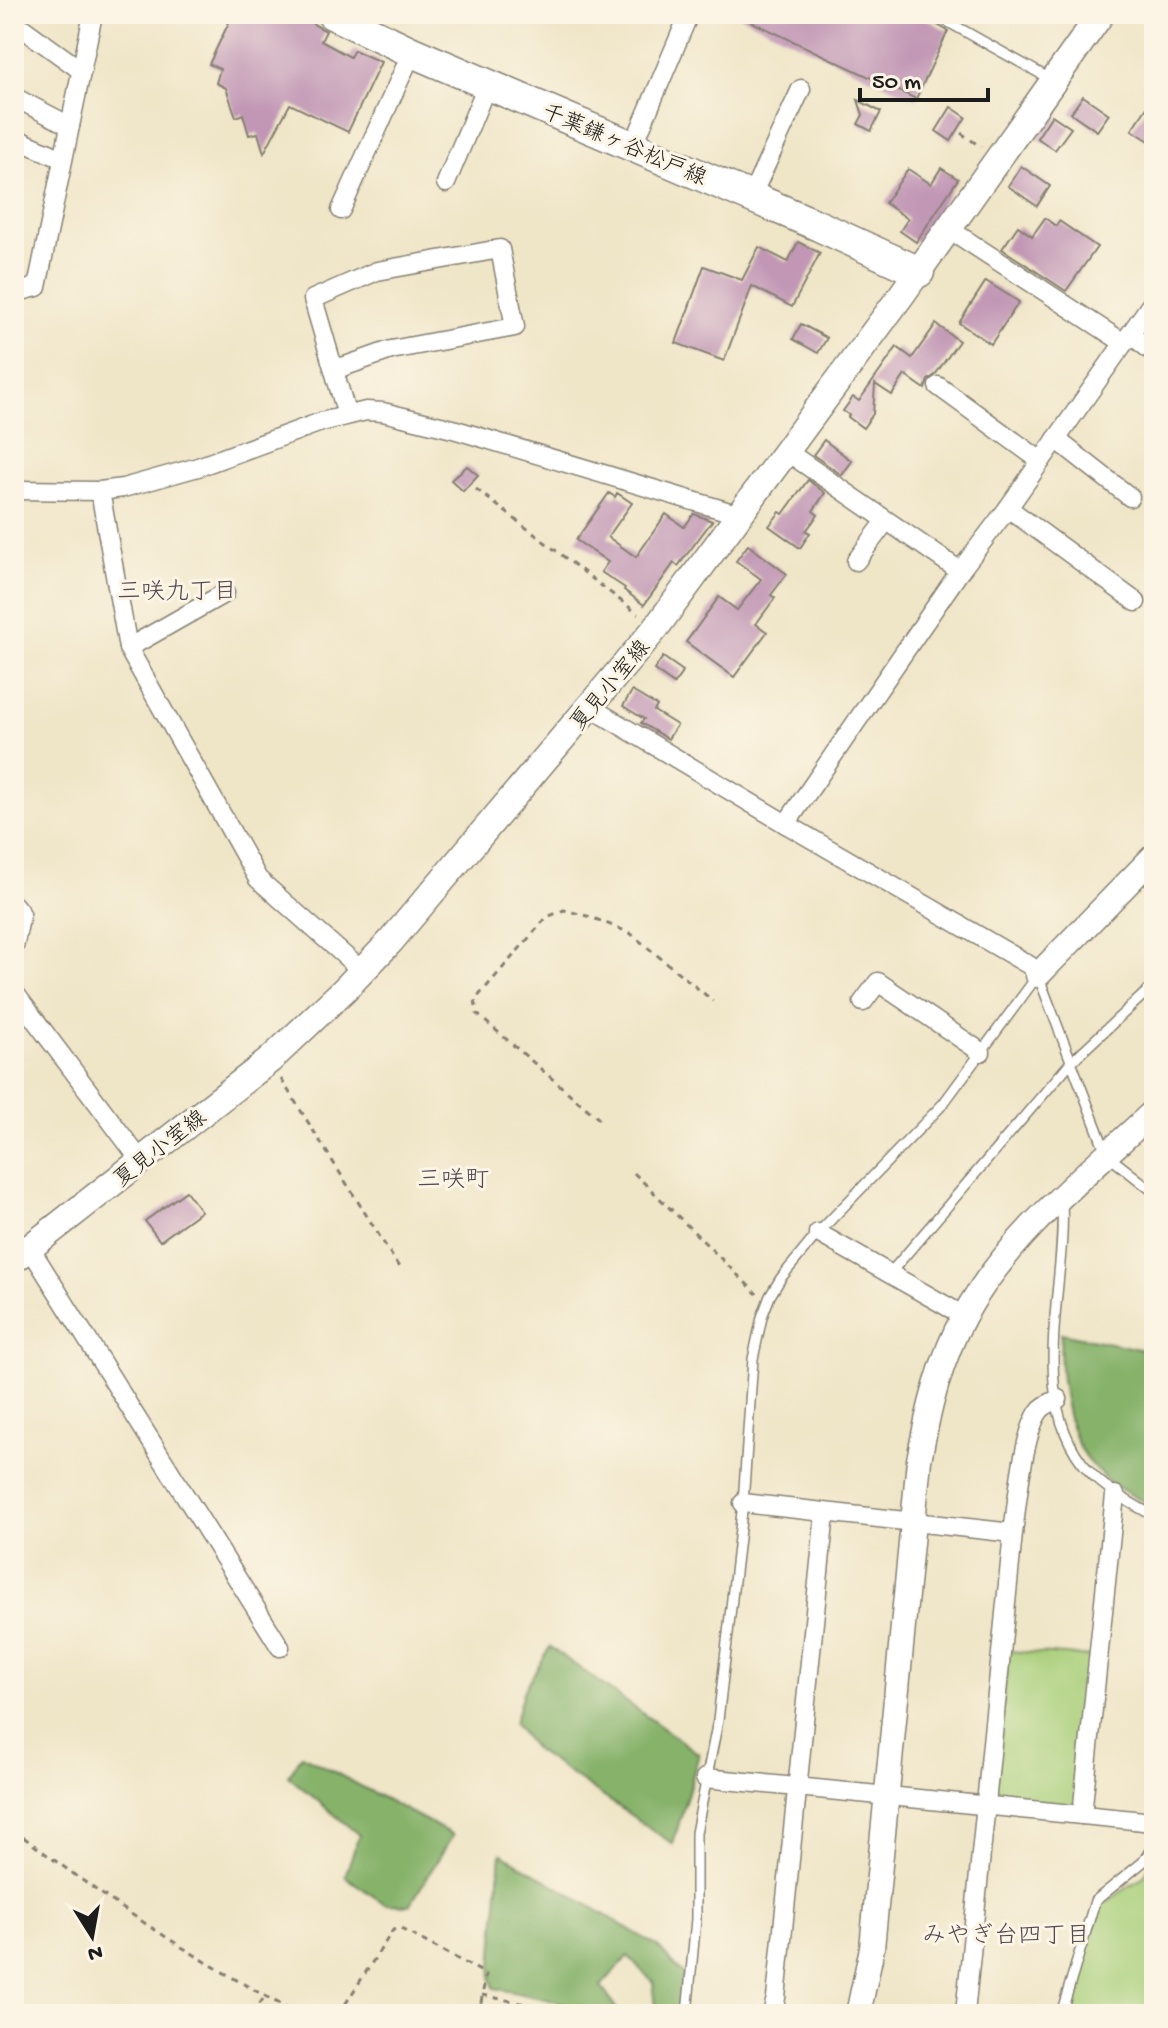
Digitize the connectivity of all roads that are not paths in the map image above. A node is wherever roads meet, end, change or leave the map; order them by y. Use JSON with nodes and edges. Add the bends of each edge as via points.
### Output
{"nodes":[{"id":1,"x":93,"y":14,"type":"edge"},
{"id":2,"x":689,"y":14,"type":"edge"},
{"id":3,"x":934,"y":14,"type":"edge"},
{"id":4,"x":1101,"y":14,"type":"edge"},
{"id":5,"x":335,"y":15,"type":"edge"},
{"id":6,"x":14,"y":22,"type":"edge"},
{"id":7,"x":412,"y":52,"type":"junction"},
{"id":8,"x":82,"y":71,"type":"junction"},
{"id":9,"x":1053,"y":81,"type":"junction"},
{"id":10,"x":488,"y":83,"type":"junction"},
{"id":11,"x":801,"y":89,"type":"dead end"},
{"id":12,"x":14,"y":97,"type":"edge"},
{"id":13,"x":70,"y":126,"type":"junction"},
{"id":14,"x":14,"y":138,"type":"edge"},
{"id":15,"x":633,"y":146,"type":"junction"},
{"id":16,"x":63,"y":159,"type":"junction"},
{"id":17,"x":446,"y":183,"type":"dead end"},
{"id":18,"x":751,"y":197,"type":"junction"},
{"id":19,"x":341,"y":210,"type":"dead end"},
{"id":20,"x":949,"y":229,"type":"junction"},
{"id":21,"x":919,"y":272,"type":"junction"},
{"id":22,"x":14,"y":288,"type":"edge"},
{"id":23,"x":1154,"y":300,"type":"edge"},
{"id":24,"x":1127,"y":339,"type":"junction"},
{"id":25,"x":1154,"y":353,"type":"edge"},
{"id":26,"x":334,"y":370,"type":"junction"},
{"id":27,"x":938,"y":386,"type":"dead end"},
{"id":28,"x":347,"y":415,"type":"junction"},
{"id":29,"x":1056,"y":439,"type":"junction"},
{"id":30,"x":786,"y":451,"type":"junction"},
{"id":31,"x":1041,"y":461,"type":"junction"},
{"id":32,"x":14,"y":490,"type":"edge"},
{"id":33,"x":100,"y":491,"type":"junction"},
{"id":34,"x":1130,"y":497,"type":"dead end"},
{"id":35,"x":1008,"y":508,"type":"junction"},
{"id":36,"x":740,"y":515,"type":"junction"},
{"id":37,"x":886,"y":521,"type":"junction"},
{"id":38,"x":856,"y":561,"type":"dead end"},
{"id":39,"x":960,"y":571,"type":"junction"},
{"id":40,"x":225,"y":593,"type":"dead end"},
{"id":41,"x":1136,"y":602,"type":"dead end"},
{"id":42,"x":128,"y":648,"type":"junction"},
{"id":43,"x":590,"y":707,"type":"junction"},
{"id":44,"x":786,"y":824,"type":"junction"},
{"id":45,"x":1154,"y":856,"type":"edge"},
{"id":46,"x":14,"y":905,"type":"edge"},
{"id":47,"x":14,"y":947,"type":"edge"},
{"id":48,"x":362,"y":971,"type":"junction"},
{"id":49,"x":1038,"y":975,"type":"junction"},
{"id":50,"x":1154,"y":985,"type":"edge"},
{"id":51,"x":14,"y":992,"type":"edge"},
{"id":52,"x":863,"y":1002,"type":"dead end"},
{"id":53,"x":981,"y":1052,"type":"junction"},
{"id":54,"x":1071,"y":1062,"type":"junction"},
{"id":55,"x":1154,"y":1111,"type":"edge"},
{"id":56,"x":1107,"y":1155,"type":"junction"},
{"id":57,"x":141,"y":1161,"type":"junction"},
{"id":58,"x":1154,"y":1192,"type":"edge"},
{"id":59,"x":1061,"y":1199,"type":"junction"},
{"id":60,"x":818,"y":1233,"type":"junction"},
{"id":61,"x":22,"y":1254,"type":"edge"},
{"id":62,"x":891,"y":1272,"type":"junction"},
{"id":63,"x":964,"y":1316,"type":"junction"},
{"id":64,"x":1058,"y":1399,"type":"junction"},
{"id":65,"x":1115,"y":1495,"type":"junction"},
{"id":66,"x":743,"y":1503,"type":"junction"},
{"id":67,"x":825,"y":1513,"type":"junction"},
{"id":68,"x":1154,"y":1516,"type":"edge"},
{"id":69,"x":913,"y":1522,"type":"junction"},
{"id":70,"x":1013,"y":1533,"type":"junction"},
{"id":71,"x":280,"y":1647,"type":"dead end"},
{"id":72,"x":705,"y":1778,"type":"junction"},
{"id":73,"x":799,"y":1787,"type":"junction"},
{"id":74,"x":885,"y":1797,"type":"junction"},
{"id":75,"x":987,"y":1808,"type":"junction"},
{"id":76,"x":1082,"y":1815,"type":"junction"},
{"id":77,"x":1154,"y":1822,"type":"edge"},
{"id":78,"x":1154,"y":1844,"type":"edge"},
{"id":79,"x":687,"y":2014,"type":"edge"},
{"id":80,"x":772,"y":2014,"type":"edge"},
{"id":81,"x":858,"y":2014,"type":"edge"},
{"id":82,"x":965,"y":2014,"type":"edge"},
{"id":83,"x":1061,"y":2014,"type":"edge"}],
"edges":[{"from":1,"to":8,"type":"street"},
{"from":2,"to":15,"type":"street"},
{"from":3,"to":9,"type":"lane"},
{"from":4,"to":9,"type":"main road","name":"夏見小室線"},
{"from":5,"to":7,"type":"main road","name":"千葉鎌ヶ谷松戸線"},
{"from":6,"to":8,"type":"street"},
{"from":7,"to":10,"type":"main road","name":"千葉鎌ヶ谷松戸線"},
{"from":7,"to":19,"type":"street"},
{"from":8,"to":13,"type":"street"},
{"from":9,"to":20,"type":"main road","name":"夏見小室線"},
{"from":10,"to":15,"type":"main road","name":"千葉鎌ヶ谷松戸線"},
{"from":10,"to":17,"type":"street"},
{"from":11,"to":18,"type":"street"},
{"from":12,"to":13,"type":"street"},
{"from":13,"to":16,"type":"street"},
{"from":14,"to":16,"type":"street"},
{"from":15,"to":18,"type":"main road","name":"千葉鎌ヶ谷松戸線"},
{"from":16,"to":22,"type":"street","via":[[37,287]]},
{"from":18,"to":21,"type":"main road","name":"千葉鎌ヶ谷松戸線"},
{"from":20,"to":21,"type":"main road","name":"夏見小室線"},
{"from":20,"to":24,"type":"street"},
{"from":21,"to":30,"type":"main road","name":"夏見小室線"},
{"from":23,"to":24,"type":"street"},
{"from":24,"to":25,"type":"street"},
{"from":24,"to":29,"type":"street"},
{"from":26,"to":26,"type":"street","via":[[313,299],[377,271],[500,249],[515,327],[391,350]]},
{"from":26,"to":28,"type":"street"},
{"from":27,"to":31,"type":"street"},
{"from":28,"to":33,"type":"street","via":[[198,467]]},
{"from":28,"to":36,"type":"street","via":[[383,412],[429,423]]},
{"from":29,"to":31,"type":"street"},
{"from":29,"to":34,"type":"street"},
{"from":30,"to":36,"type":"main road","name":"夏見小室線"},
{"from":30,"to":37,"type":"street"},
{"from":31,"to":35,"type":"street"},
{"from":32,"to":33,"type":"street"},
{"from":33,"to":42,"type":"street"},
{"from":35,"to":39,"type":"street"},
{"from":35,"to":41,"type":"street"},
{"from":36,"to":43,"type":"main road","name":"夏見小室線"},
{"from":37,"to":38,"type":"street"},
{"from":37,"to":39,"type":"street"},
{"from":39,"to":44,"type":"street"},
{"from":40,"to":42,"type":"street"},
{"from":42,"to":48,"type":"street","via":[[258,879]]},
{"from":43,"to":44,"type":"street"},
{"from":43,"to":48,"type":"main road","name":"夏見小室線"},
{"from":44,"to":49,"type":"street"},
{"from":45,"to":49,"type":"street"},
{"from":46,"to":47,"type":"street","via":[[21,914]]},
{"from":48,"to":57,"type":"main road","name":"夏見小室線","via":[[270,1060]]},
{"from":49,"to":53,"type":"lane"},
{"from":49,"to":54,"type":"lane"},
{"from":50,"to":54,"type":"lane"},
{"from":51,"to":57,"type":"street"},
{"from":52,"to":53,"type":"street","via":[[878,982]]},
{"from":53,"to":60,"type":"lane","via":[[943,1104]]},
{"from":54,"to":56,"type":"lane"},
{"from":54,"to":62,"type":"lane"},
{"from":55,"to":56,"type":"street"},
{"from":56,"to":58,"type":"lane"},
{"from":56,"to":59,"type":"street"},
{"from":57,"to":61,"type":"main road","name":"夏見小室線"},
{"from":59,"to":63,"type":"street","via":[[1022,1238]]},
{"from":59,"to":64,"type":"lane","via":[[1064,1231],[1052,1349]]},
{"from":60,"to":62,"type":"street"},
{"from":60,"to":66,"type":"lane","via":[[767,1303],[753,1359]]},
{"from":61,"to":71,"type":"street"},
{"from":62,"to":63,"type":"street"},
{"from":63,"to":69,"type":"street","via":[[928,1413]]},
{"from":64,"to":65,"type":"lane","via":[[1065,1435],[1089,1472]]},
{"from":64,"to":70,"type":"street","via":[[1035,1419]]},
{"from":65,"to":68,"type":"lane"},
{"from":65,"to":76,"type":"street"},
{"from":66,"to":67,"type":"street"},
{"from":66,"to":72,"type":"lane","via":[[718,1720]]},
{"from":67,"to":69,"type":"street"},
{"from":67,"to":73,"type":"street"},
{"from":69,"to":70,"type":"street"},
{"from":69,"to":74,"type":"street"},
{"from":70,"to":75,"type":"street"},
{"from":72,"to":73,"type":"street"},
{"from":72,"to":79,"type":"lane","via":[[696,1833],[696,1919]]},
{"from":73,"to":74,"type":"street"},
{"from":73,"to":80,"type":"street"},
{"from":74,"to":75,"type":"street"},
{"from":74,"to":81,"type":"street","via":[[872,1948]]},
{"from":75,"to":76,"type":"street"},
{"from":75,"to":82,"type":"street"},
{"from":76,"to":77,"type":"street"},
{"from":78,"to":83,"type":"lane","via":[[1143,1862],[1095,1901]]}]}
